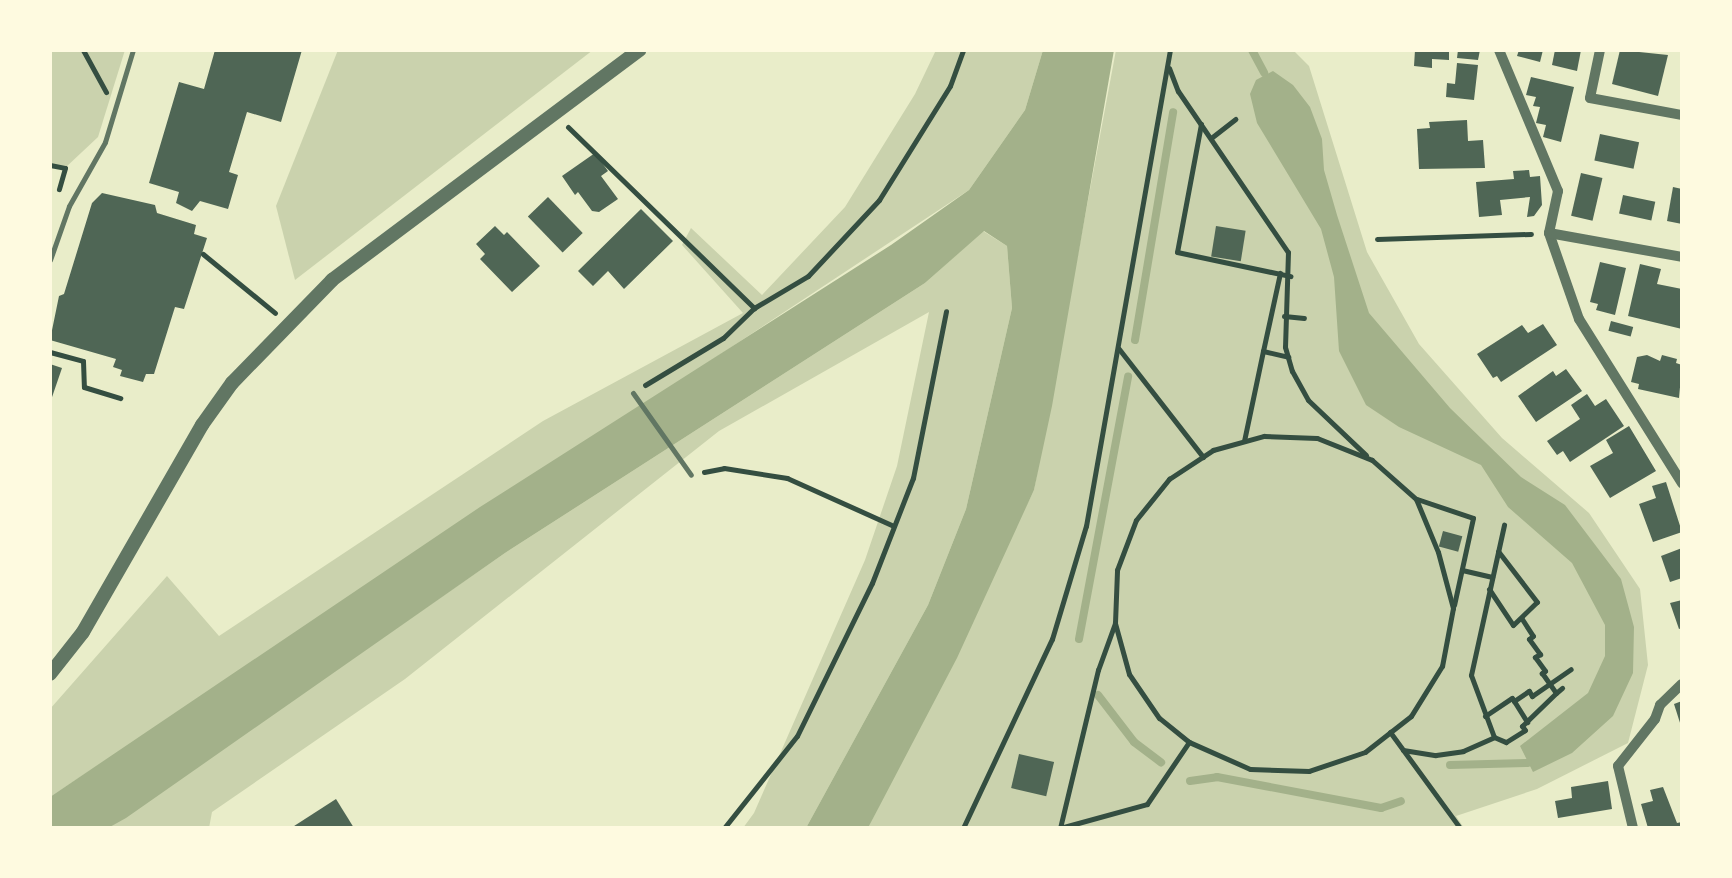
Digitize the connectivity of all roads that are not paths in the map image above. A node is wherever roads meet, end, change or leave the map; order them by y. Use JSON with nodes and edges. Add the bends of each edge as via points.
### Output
{"nodes":[{"id":1,"x":133,"y":50,"type":"edge"},
{"id":2,"x":639,"y":50,"type":"edge"},
{"id":3,"x":1499,"y":50,"type":"edge"},
{"id":4,"x":1600,"y":50,"type":"edge"},
{"id":5,"x":1682,"y":114,"type":"edge"},
{"id":6,"x":1550,"y":233,"type":"junction"},
{"id":7,"x":1682,"y":256,"type":"edge"},
{"id":8,"x":50,"y":260,"type":"edge"},
{"id":9,"x":633,"y":393,"type":"road end"},
{"id":10,"x":691,"y":475,"type":"road end"},
{"id":11,"x":1682,"y":483,"type":"edge"},
{"id":12,"x":50,"y":674,"type":"edge"},
{"id":13,"x":1682,"y":684,"type":"edge"},
{"id":14,"x":1633,"y":828,"type":"edge"}],
"edges":[{"from":1,"to":8,"type":"lane","via":[[104,142],[69,206]]},
{"from":2,"to":12,"type":"street","via":[[332,280],[232,383],[120,573]]},
{"from":3,"to":6,"type":"street","via":[[1558,191]]},
{"from":4,"to":5,"type":"street","via":[[1590,98]]},
{"from":6,"to":7,"type":"street"},
{"from":6,"to":11,"type":"street","via":[[1579,319]]},
{"from":9,"to":10,"type":"lane"},
{"from":13,"to":14,"type":"street","via":[[1660,704],[1618,766]]}]}
